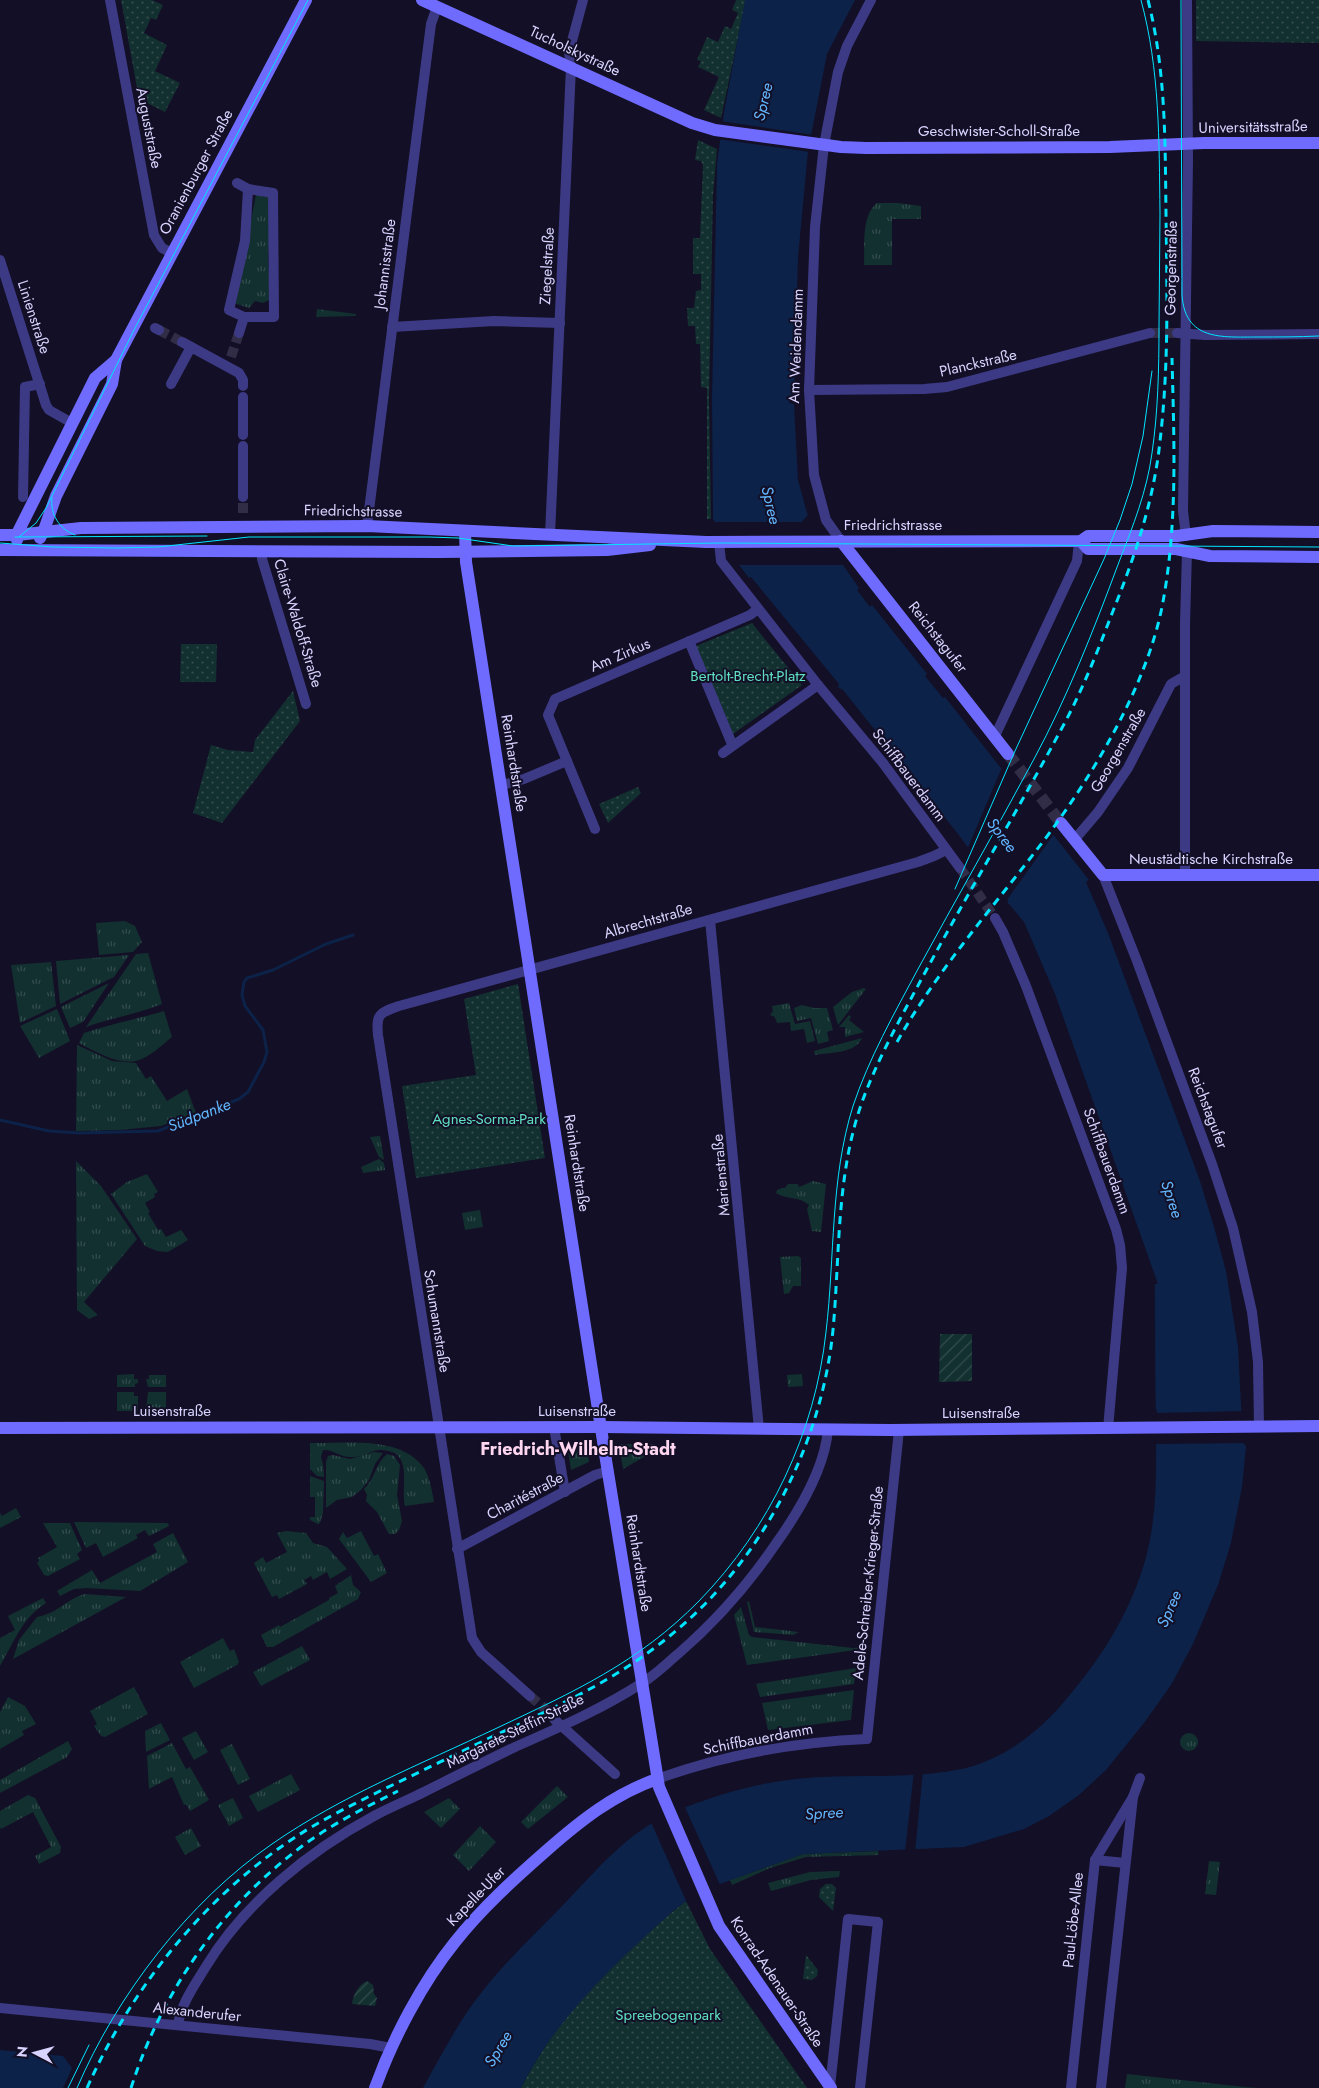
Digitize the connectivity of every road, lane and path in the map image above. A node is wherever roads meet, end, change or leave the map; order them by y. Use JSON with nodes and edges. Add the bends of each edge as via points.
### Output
{"nodes":[{"id":1,"x":110,"y":0,"type":"edge"},
{"id":2,"x":306,"y":0,"type":"edge"},
{"id":3,"x":422,"y":0,"type":"edge"},
{"id":4,"x":583,"y":0,"type":"edge"},
{"id":5,"x":871,"y":0,"type":"edge"},
{"id":6,"x":1187,"y":0,"type":"edge"},
{"id":7,"x":437,"y":7,"type":"junction"},
{"id":8,"x":571,"y":67,"type":"junction"},
{"id":9,"x":1319,"y":143,"type":"edge"},
{"id":10,"x":818,"y":144,"type":"junction"},
{"id":11,"x":1187,"y":145,"type":"junction"},
{"id":12,"x":237,"y":183,"type":"dead end"},
{"id":13,"x":248,"y":189,"type":"junction"},
{"id":14,"x":172,"y":253,"type":"junction"},
{"id":15,"x":0,"y":260,"type":"edge"},
{"id":16,"x":244,"y":317,"type":"junction"},
{"id":17,"x":560,"y":323,"type":"junction"},
{"id":18,"x":392,"y":327,"type":"junction"},
{"id":19,"x":239,"y":333,"type":"tunnel mouth"},
{"id":20,"x":1181,"y":333,"type":"junction"},
{"id":21,"x":1150,"y":334,"type":"tunnel mouth"},
{"id":22,"x":1319,"y":334,"type":"edge"},
{"id":23,"x":116,"y":360,"type":"junction"},
{"id":24,"x":40,"y":384,"type":"junction"},
{"id":25,"x":172,"y":384,"type":"dead end"},
{"id":26,"x":243,"y":386,"type":"dead end"},
{"id":27,"x":809,"y":390,"type":"junction"},
{"id":28,"x":243,"y":397,"type":"dead end"},
{"id":29,"x":72,"y":423,"type":"junction"},
{"id":30,"x":243,"y":435,"type":"dead end"},
{"id":31,"x":243,"y":446,"type":"dead end"},
{"id":32,"x":23,"y":497,"type":"dead end"},
{"id":33,"x":243,"y":497,"type":"tunnel mouth"},
{"id":34,"x":367,"y":526,"type":"junction"},
{"id":35,"x":465,"y":531,"type":"junction"},
{"id":36,"x":44,"y":532,"type":"junction"},
{"id":37,"x":1319,"y":532,"type":"edge"},
{"id":38,"x":0,"y":534,"type":"edge"},
{"id":39,"x":17,"y":535,"type":"junction"},
{"id":40,"x":550,"y":535,"type":"junction"},
{"id":41,"x":1186,"y":536,"type":"junction"},
{"id":42,"x":837,"y":541,"type":"junction"},
{"id":43,"x":1080,"y":541,"type":"junction"},
{"id":44,"x":706,"y":542,"type":"junction"},
{"id":45,"x":719,"y":542,"type":"junction"},
{"id":46,"x":0,"y":550,"type":"edge"},
{"id":47,"x":18,"y":550,"type":"junction"},
{"id":48,"x":32,"y":550,"type":"junction"},
{"id":49,"x":262,"y":551,"type":"junction"},
{"id":50,"x":466,"y":551,"type":"junction"},
{"id":51,"x":1187,"y":551,"type":"junction"},
{"id":52,"x":1319,"y":557,"type":"edge"},
{"id":53,"x":758,"y":609,"type":"junction"},
{"id":54,"x":689,"y":641,"type":"junction"},
{"id":55,"x":1185,"y":676,"type":"junction"},
{"id":56,"x":818,"y":685,"type":"junction"},
{"id":57,"x":306,"y":704,"type":"dead end"},
{"id":58,"x":995,"y":736,"type":"junction"},
{"id":59,"x":732,"y":744,"type":"junction"},
{"id":60,"x":723,"y":753,"type":"dead end"},
{"id":61,"x":1008,"y":754,"type":"tunnel mouth"},
{"id":62,"x":567,"y":761,"type":"junction"},
{"id":63,"x":502,"y":785,"type":"junction"},
{"id":64,"x":1062,"y":823,"type":"tunnel mouth"},
{"id":65,"x":595,"y":829,"type":"dead end"},
{"id":66,"x":1075,"y":839,"type":"junction"},
{"id":67,"x":946,"y":850,"type":"junction"},
{"id":68,"x":960,"y":868,"type":"tunnel mouth"},
{"id":69,"x":1103,"y":875,"type":"junction"},
{"id":70,"x":1184,"y":875,"type":"junction"},
{"id":71,"x":1319,"y":875,"type":"edge"},
{"id":72,"x":995,"y":918,"type":"tunnel mouth"},
{"id":73,"x":710,"y":920,"type":"junction"},
{"id":74,"x":530,"y":970,"type":"junction"},
{"id":75,"x":378,"y":1035,"type":"joint"},
{"id":76,"x":1319,"y":1426,"type":"edge"},
{"id":77,"x":439,"y":1427,"type":"junction"},
{"id":78,"x":554,"y":1427,"type":"junction"},
{"id":79,"x":601,"y":1427,"type":"junction"},
{"id":80,"x":1254,"y":1427,"type":"junction"},
{"id":81,"x":0,"y":1428,"type":"edge"},
{"id":82,"x":759,"y":1429,"type":"junction"},
{"id":83,"x":828,"y":1429,"type":"junction"},
{"id":84,"x":1108,"y":1429,"type":"junction"},
{"id":85,"x":899,"y":1430,"type":"junction"},
{"id":86,"x":608,"y":1471,"type":"junction"},
{"id":87,"x":565,"y":1492,"type":"junction"},
{"id":88,"x":457,"y":1549,"type":"junction"},
{"id":89,"x":642,"y":1683,"type":"junction"},
{"id":90,"x":530,"y":1696,"type":"tunnel mouth"},
{"id":91,"x":558,"y":1723,"type":"junction"},
{"id":92,"x":867,"y":1739,"type":"joint"},
{"id":93,"x":615,"y":1774,"type":"dead end"},
{"id":94,"x":1140,"y":1778,"type":"dead end"},
{"id":95,"x":657,"y":1779,"type":"junction"},
{"id":96,"x":1133,"y":1797,"type":"junction"},
{"id":97,"x":1095,"y":1860,"type":"junction"},
{"id":98,"x":1125,"y":1863,"type":"junction"},
{"id":99,"x":0,"y":2008,"type":"edge"},
{"id":100,"x":178,"y":2025,"type":"junction"},
{"id":101,"x":392,"y":2048,"type":"junction"},
{"id":102,"x":375,"y":2088,"type":"edge"},
{"id":103,"x":831,"y":2088,"type":"edge"},
{"id":104,"x":860,"y":2088,"type":"edge"},
{"id":105,"x":1071,"y":2088,"type":"edge"},
{"id":106,"x":1101,"y":2088,"type":"edge"}],
"edges":[{"from":1,"to":14,"type":"street","name":"Auguststraße","via":[[154,235],[162,248]]},
{"from":2,"to":14,"type":"street","name":"Oranienburger Straße"},
{"from":3,"to":7,"type":"street","name":"Tucholskystraße"},
{"from":4,"to":8,"type":"street","name":"Ziegelstraße","via":[[569,52]]},
{"from":5,"to":10,"type":"street","name":"Am Weidendamm","via":[[842,59]]},
{"from":6,"to":11,"type":"street","name":"Georgenstraße"},
{"from":7,"to":8,"type":"street","name":"Tucholskystraße"},
{"from":7,"to":18,"type":"street","name":"Johannisstraße","via":[[431,24]]},
{"from":8,"to":10,"type":"street","name":"Tucholskystraße","via":[[692,123],[715,130]]},
{"from":8,"to":17,"type":"street","name":"Ziegelstraße"},
{"from":9,"to":11,"type":"street","name":"Universitätsstraße"},
{"from":10,"to":11,"type":"street","name":"Geschwister-Scholl-Straße","via":[[866,148]]},
{"from":10,"to":27,"type":"street","name":"Am Weidendamm"},
{"from":11,"to":20,"type":"street","name":"Georgenstraße"},
{"from":12,"to":13,"type":"street"},
{"from":13,"to":16,"type":"street","via":[[245,241],[229,310]]},
{"from":13,"to":16,"type":"street","via":[[273,193],[274,317]]},
{"from":14,"to":23,"type":"street","name":"Oranienburger Straße"},
{"from":15,"to":24,"type":"street","name":"Linienstraße"},
{"from":16,"to":19,"type":"street"},
{"from":17,"to":18,"type":"street","via":[[494,321]]},
{"from":17,"to":40,"type":"street","name":"Ziegelstraße"},
{"from":18,"to":34,"type":"street","name":"Johannisstraße"},
{"from":20,"to":22,"type":"street"},
{"from":20,"to":41,"type":"street","name":"Georgenstraße"},
{"from":21,"to":27,"type":"street","name":"Planckstraße","via":[[947,387]]},
{"from":23,"to":29,"type":"street","name":"Oranienburger Straße","via":[[96,378]]},
{"from":23,"to":36,"type":"street","name":"Oranienburger Straße","via":[[112,384],[56,496]]},
{"from":24,"to":29,"type":"street","name":"Linienstraße","via":[[49,410]]},
{"from":24,"to":32,"type":"street","via":[[25,387]]},
{"from":25,"to":26,"type":"street","via":[[186,344],[230,362],[242,376]]},
{"from":27,"to":42,"type":"street","name":"Am Weidendamm","via":[[815,483],[826,520]]},
{"from":28,"to":30,"type":"street"},
{"from":29,"to":39,"type":"street","name":"Oranienburger Straße"},
{"from":31,"to":33,"type":"street"},
{"from":34,"to":35,"type":"street","name":"Friedrichstrasse"},
{"from":34,"to":36,"type":"street","name":"Friedrichstrasse","via":[[88,528]]},
{"from":35,"to":40,"type":"street","name":"Friedrichstrasse"},
{"from":35,"to":50,"type":"street"},
{"from":36,"to":39,"type":"street","name":"Friedrichstrasse"},
{"from":36,"to":48,"type":"street","name":"Oranienburger Straße"},
{"from":37,"to":41,"type":"street","name":"Friedrichstrasse","via":[[1210,531]]},
{"from":38,"to":39,"type":"street","name":"Friedrichstrasse"},
{"from":39,"to":47,"type":"street","name":"Oranienburger Straße"},
{"from":40,"to":44,"type":"street","name":"Friedrichstrasse"},
{"from":41,"to":43,"type":"street","name":"Friedrichstrasse","via":[[1088,536]]},
{"from":42,"to":43,"type":"street","name":"Friedrichstrasse"},
{"from":42,"to":45,"type":"street","name":"Friedrichstrasse"},
{"from":42,"to":58,"type":"street","name":"Reichstagufer"},
{"from":43,"to":51,"type":"street","name":"Friedrichstrasse","via":[[1088,549]]},
{"from":43,"to":58,"type":"street","via":[[1077,561]]},
{"from":44,"to":45,"type":"street","name":"Friedrichstrasse"},
{"from":44,"to":50,"type":"street","name":"Friedrichstrasse","via":[[607,550]]},
{"from":45,"to":53,"type":"street","name":"Schiffbauerdamm","via":[[721,562]]},
{"from":46,"to":47,"type":"street","name":"Friedrichstrasse"},
{"from":47,"to":48,"type":"street","name":"Friedrichstrasse"},
{"from":48,"to":49,"type":"street","name":"Friedrichstrasse"},
{"from":49,"to":50,"type":"street","name":"Friedrichstrasse"},
{"from":49,"to":57,"type":"street","name":"Claire-Waldoff-Straße"},
{"from":50,"to":63,"type":"street","name":"Reinhardtstraße"},
{"from":51,"to":52,"type":"street","name":"Friedrichstrasse","via":[[1210,556]]},
{"from":51,"to":55,"type":"street"},
{"from":53,"to":54,"type":"street","name":"Am Zirkus"},
{"from":53,"to":56,"type":"street","name":"Schiffbauerdamm"},
{"from":54,"to":59,"type":"street"},
{"from":54,"to":62,"type":"street","name":"Am Zirkus","via":[[555,699],[548,716]]},
{"from":55,"to":66,"type":"street","name":"Georgenstraße","via":[[1171,684],[1128,768]]},
{"from":55,"to":70,"type":"street"},
{"from":56,"to":59,"type":"street"},
{"from":56,"to":67,"type":"street","name":"Schiffbauerdamm","via":[[882,763]]},
{"from":58,"to":61,"type":"street","name":"Reichstagufer"},
{"from":59,"to":60,"type":"street"},
{"from":62,"to":63,"type":"street"},
{"from":62,"to":65,"type":"street","name":"Am Zirkus"},
{"from":63,"to":74,"type":"street","name":"Reinhardtstraße"},
{"from":64,"to":66,"type":"street","name":"Reichstagufer"},
{"from":66,"to":69,"type":"street","name":"Reichstagufer"},
{"from":67,"to":68,"type":"street","name":"Schiffbauerdamm"},
{"from":67,"to":73,"type":"street","name":"Albrechtstraße","via":[[918,862]]},
{"from":69,"to":70,"type":"street","name":"Neustädtische Kirchstraße"},
{"from":69,"to":80,"type":"street","name":"Reichstagufer","via":[[1233,1228],[1252,1312],[1258,1363]]},
{"from":70,"to":71,"type":"street","name":"Neustädtische Kirchstraße"},
{"from":72,"to":84,"type":"street","name":"Schiffbauerdamm","via":[[1026,986],[1120,1245],[1122,1268]]},
{"from":73,"to":74,"type":"street","name":"Albrechtstraße"},
{"from":73,"to":82,"type":"street","name":"Marienstraße"},
{"from":74,"to":75,"type":"street","name":"Albrechtstraße","via":[[383,1011],[376,1023]]},
{"from":74,"to":79,"type":"street","name":"Reinhardtstraße"},
{"from":75,"to":77,"type":"street","name":"Schumannstraße"},
{"from":76,"to":80,"type":"street","name":"Luisenstraße"},
{"from":77,"to":78,"type":"street","name":"Luisenstraße"},
{"from":77,"to":81,"type":"street","name":"Luisenstraße"},
{"from":77,"to":88,"type":"street","name":"Schumannstraße"},
{"from":78,"to":79,"type":"street","name":"Luisenstraße"},
{"from":78,"to":87,"type":"street"},
{"from":79,"to":82,"type":"street","name":"Luisenstraße"},
{"from":79,"to":86,"type":"street","name":"Reinhardtstraße"},
{"from":80,"to":84,"type":"street","name":"Luisenstraße"},
{"from":82,"to":83,"type":"street","name":"Luisenstraße"},
{"from":83,"to":85,"type":"street","name":"Luisenstraße"},
{"from":83,"to":89,"type":"street","name":"Margarete-Steffin-Straße","via":[[825,1448],[799,1507],[759,1569],[712,1623]]},
{"from":84,"to":85,"type":"street","name":"Luisenstraße"},
{"from":85,"to":92,"type":"street","name":"Adele-Schreiber-Krieger-Straße"},
{"from":86,"to":87,"type":"street","name":"Charitéstraße","via":[[594,1475]]},
{"from":86,"to":89,"type":"street","name":"Reinhardtstraße"},
{"from":87,"to":88,"type":"street","name":"Charitéstraße"},
{"from":88,"to":90,"type":"street","name":"Schumannstraße","via":[[475,1645]]},
{"from":89,"to":91,"type":"street","name":"Margarete-Steffin-Straße"},
{"from":89,"to":95,"type":"street","name":"Reinhardtstraße"},
{"from":91,"to":93,"type":"street"},
{"from":91,"to":100,"type":"street","name":"Margarete-Steffin-Straße","via":[[374,1816],[315,1853],[237,1924],[212,1956],[180,2011]]},
{"from":92,"to":95,"type":"street","name":"Schiffbauerdamm","via":[[760,1752]]},
{"from":94,"to":96,"type":"street"},
{"from":95,"to":101,"type":"street","name":"Kapelle-Ufer","via":[[608,1802],[562,1836],[498,1895],[446,1953],[423,1988]]},
{"from":95,"to":103,"type":"street","name":"Konrad-Adenauer-Straße","via":[[710,1909],[728,1942]]},
{"from":96,"to":97,"type":"street"},
{"from":96,"to":98,"type":"street"},
{"from":97,"to":98,"type":"street","name":"Paul-Löbe-Allee"},
{"from":97,"to":105,"type":"street","name":"Paul-Löbe-Allee"},
{"from":98,"to":106,"type":"street"},
{"from":99,"to":100,"type":"street","name":"Alexanderufer"},
{"from":100,"to":101,"type":"street","name":"Alexanderufer"},
{"from":101,"to":102,"type":"street","name":"Kapelle-Ufer"},
{"from":103,"to":104,"type":"street","via":[[848,1919],[878,1922]]}]}
